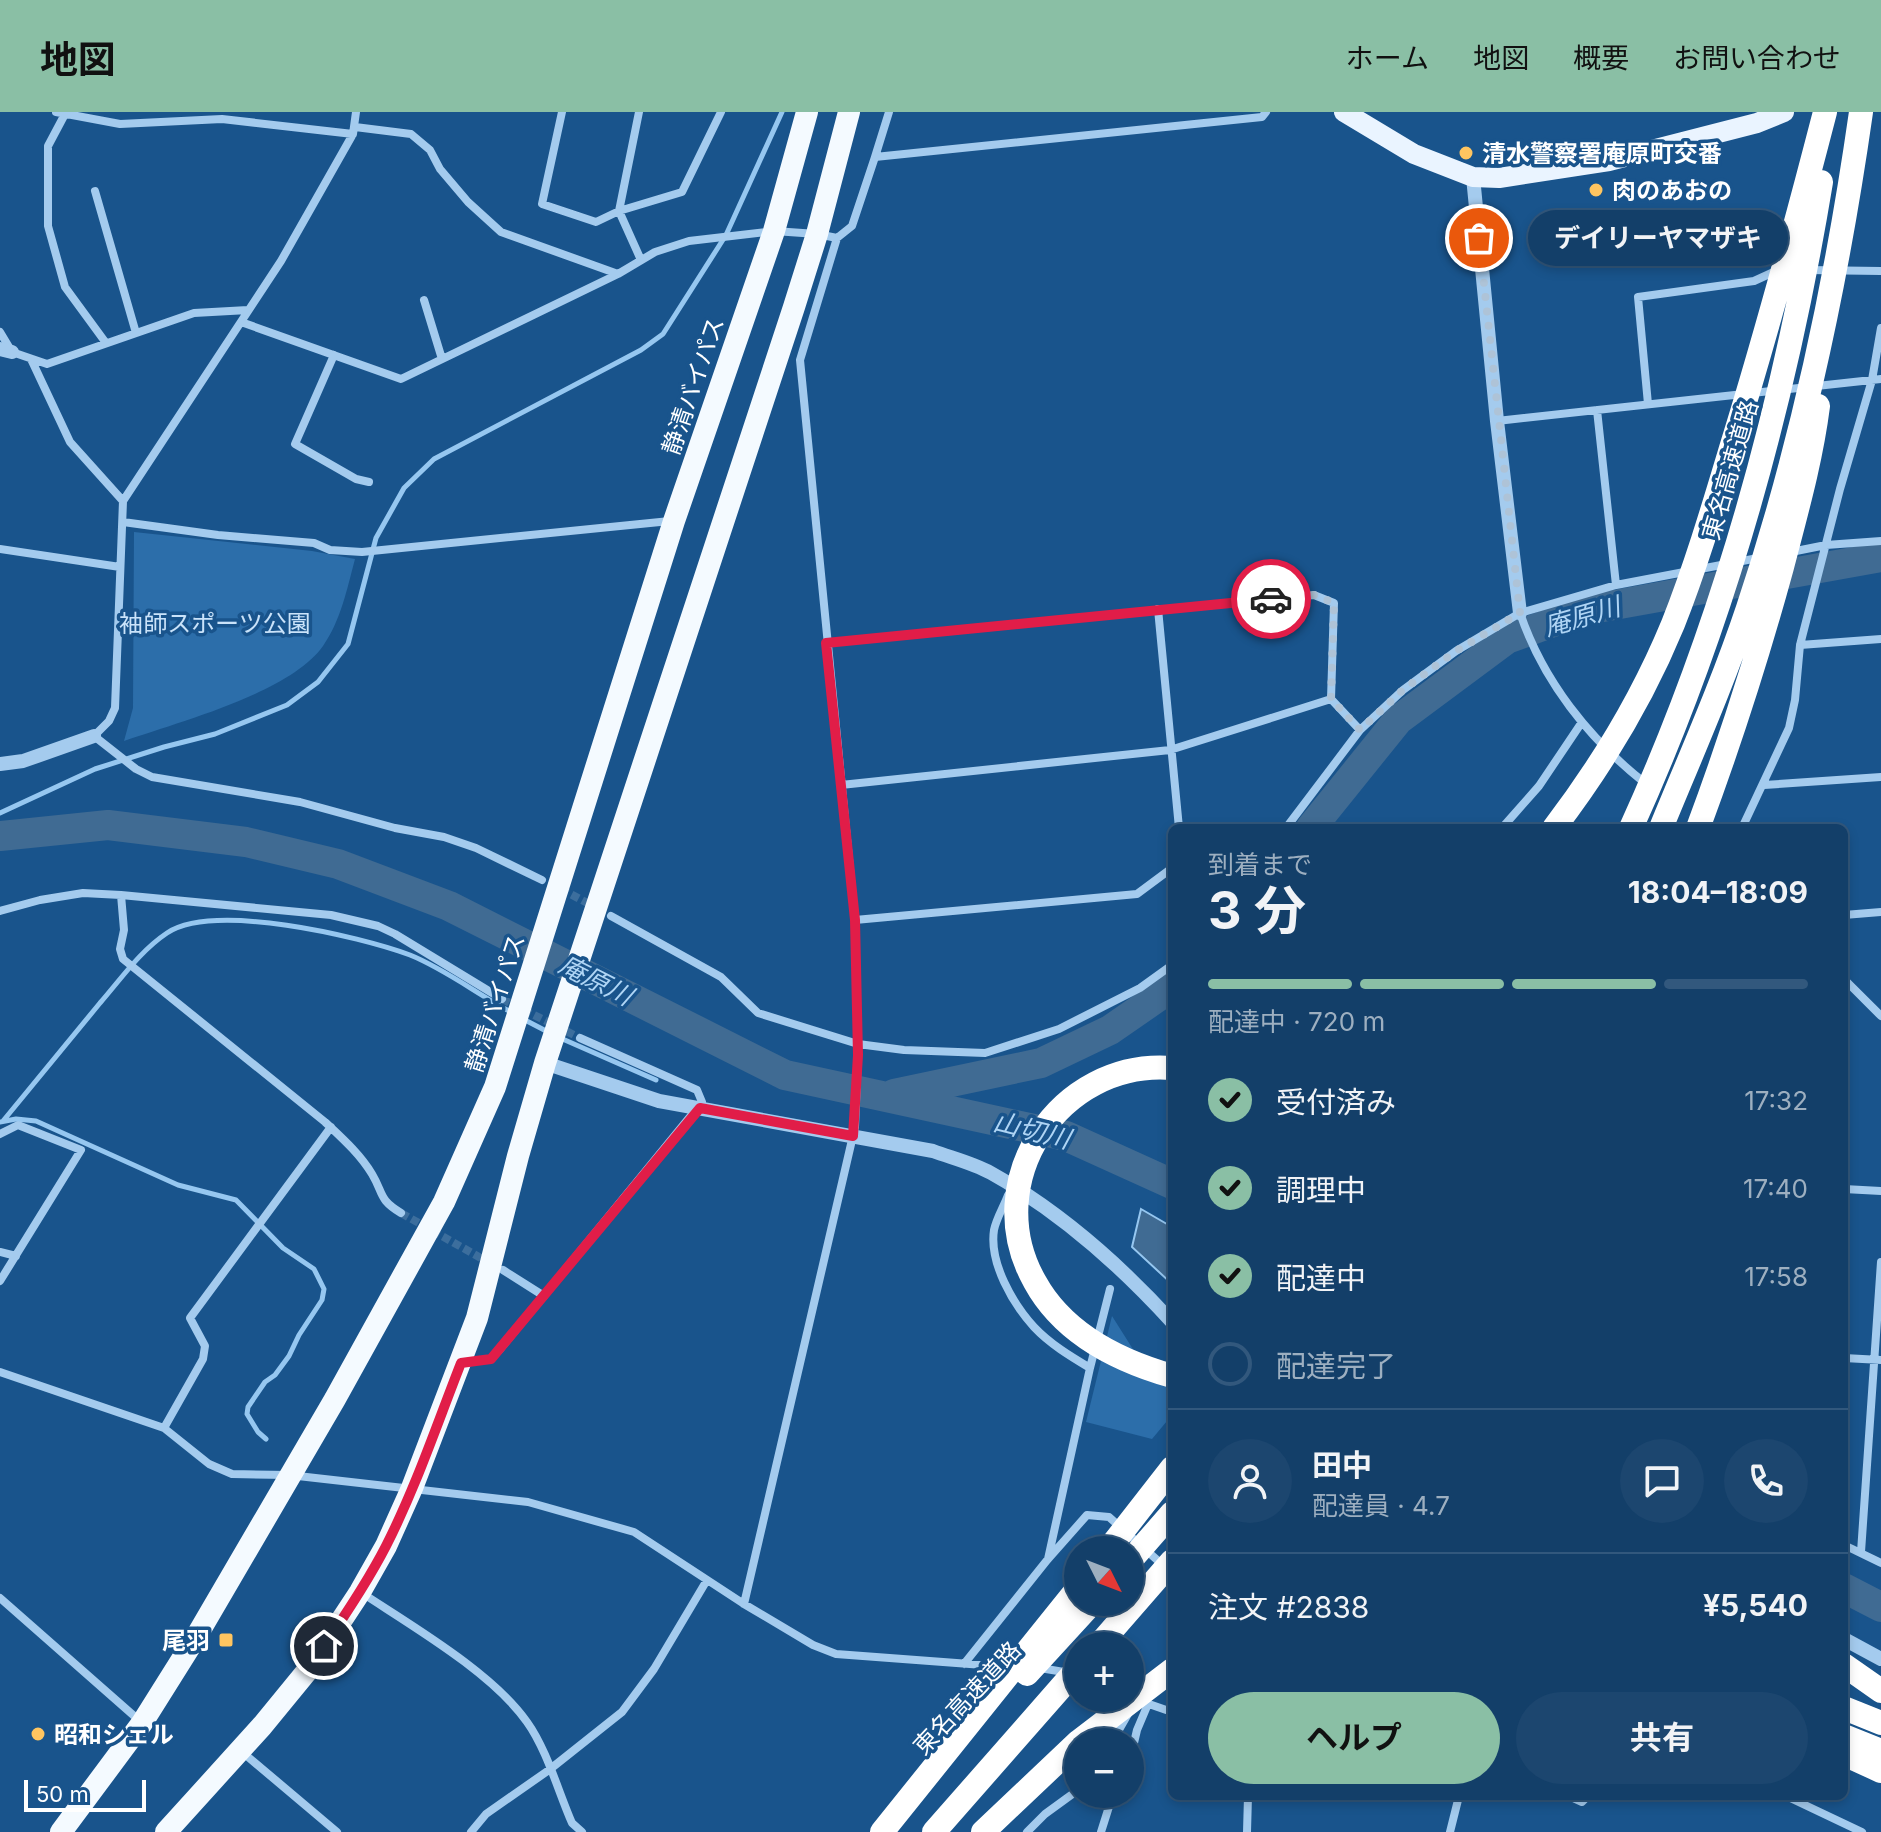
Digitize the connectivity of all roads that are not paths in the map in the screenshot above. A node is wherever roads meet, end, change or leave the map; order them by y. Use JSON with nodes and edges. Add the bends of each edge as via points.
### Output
{"nodes":[{"id":1,"x":356,"y":112,"type":"edge"},
{"id":2,"x":562,"y":112,"type":"edge"},
{"id":3,"x":639,"y":112,"type":"edge"},
{"id":4,"x":721,"y":112,"type":"edge"},
{"id":5,"x":807,"y":112,"type":"edge"},
{"id":6,"x":849,"y":112,"type":"edge"},
{"id":7,"x":889,"y":112,"type":"edge"},
{"id":8,"x":1266,"y":112,"type":"edge"},
{"id":9,"x":1344,"y":112,"type":"edge"},
{"id":10,"x":1784,"y":112,"type":"edge"},
{"id":11,"x":1825,"y":112,"type":"edge"},
{"id":12,"x":1832,"y":112,"type":"edge"},
{"id":13,"x":1861,"y":112,"type":"edge"},
{"id":14,"x":60,"y":113,"type":"edge"},
{"id":15,"x":1757,"y":117,"type":"edge"},
{"id":16,"x":354,"y":131,"type":"junction"},
{"id":17,"x":875,"y":157,"type":"junction"},
{"id":18,"x":1473,"y":177,"type":"junction"},
{"id":19,"x":95,"y":191,"type":"dead end"},
{"id":20,"x":619,"y":211,"type":"junction"},
{"id":21,"x":774,"y":231,"type":"junction"},
{"id":22,"x":827,"y":236,"type":"junction"},
{"id":23,"x":641,"y":260,"type":"junction"},
{"id":24,"x":1881,"y":271,"type":"edge"},
{"id":25,"x":618,"y":274,"type":"junction"},
{"id":26,"x":424,"y":300,"type":"dead end"},
{"id":27,"x":248,"y":310,"type":"junction"},
{"id":28,"x":241,"y":322,"type":"junction"},
{"id":29,"x":1881,"y":328,"type":"edge"},
{"id":30,"x":0,"y":332,"type":"edge"},
{"id":31,"x":136,"y":333,"type":"junction"},
{"id":32,"x":106,"y":343,"type":"junction"},
{"id":33,"x":6,"y":350,"type":"edge"},
{"id":34,"x":334,"y":355,"type":"junction"},
{"id":35,"x":31,"y":359,"type":"junction"},
{"id":36,"x":442,"y":359,"type":"junction"},
{"id":37,"x":1876,"y":380,"type":"edge"},
{"id":38,"x":1648,"y":404,"type":"junction"},
{"id":39,"x":1597,"y":410,"type":"junction"},
{"id":40,"x":1497,"y":421,"type":"junction"},
{"id":41,"x":369,"y":482,"type":"dead end"},
{"id":42,"x":123,"y":501,"type":"junction"},
{"id":43,"x":674,"y":521,"type":"junction"},
{"id":44,"x":123,"y":522,"type":"junction"},
{"id":45,"x":1881,"y":541,"type":"edge"},
{"id":46,"x":0,"y":549,"type":"edge"},
{"id":47,"x":1826,"y":549,"type":"junction"},
{"id":48,"x":120,"y":567,"type":"junction"},
{"id":49,"x":1616,"y":585,"type":"junction"},
{"id":50,"x":1158,"y":609,"type":"junction"},
{"id":51,"x":1759,"y":609,"type":"junction"},
{"id":52,"x":1521,"y":617,"type":"junction"},
{"id":53,"x":1881,"y":639,"type":"edge"},
{"id":54,"x":826,"y":643,"type":"junction"},
{"id":55,"x":1800,"y":645,"type":"junction"},
{"id":56,"x":1331,"y":699,"type":"junction"},
{"id":57,"x":1582,"y":722,"type":"junction"},
{"id":58,"x":1360,"y":730,"type":"junction"},
{"id":59,"x":94,"y":736,"type":"junction"},
{"id":60,"x":1170,"y":750,"type":"junction"},
{"id":61,"x":0,"y":764,"type":"edge"},
{"id":62,"x":1881,"y":777,"type":"edge"},
{"id":63,"x":1656,"y":781,"type":"junction"},
{"id":64,"x":841,"y":785,"type":"junction"},
{"id":65,"x":1764,"y":785,"type":"junction"},
{"id":66,"x":1674,"y":791,"type":"junction"},
{"id":67,"x":1679,"y":810,"type":"dead end"},
{"id":68,"x":1179,"y":824,"type":"edge"},
{"id":69,"x":1289,"y":824,"type":"edge"},
{"id":70,"x":1506,"y":824,"type":"edge"},
{"id":71,"x":1557,"y":824,"type":"edge"},
{"id":72,"x":1633,"y":824,"type":"edge"},
{"id":73,"x":1662,"y":824,"type":"edge"},
{"id":74,"x":1697,"y":824,"type":"edge"},
{"id":75,"x":1744,"y":824,"type":"edge"},
{"id":76,"x":1168,"y":871,"type":"edge"},
{"id":77,"x":542,"y":880,"type":"dead end"},
{"id":78,"x":121,"y":895,"type":"junction"},
{"id":79,"x":0,"y":911,"type":"edge"},
{"id":80,"x":1881,"y":912,"type":"edge"},
{"id":81,"x":1848,"y":915,"type":"edge"},
{"id":82,"x":611,"y":916,"type":"dead end"},
{"id":83,"x":855,"y":920,"type":"junction"},
{"id":84,"x":1168,"y":968,"type":"edge"},
{"id":85,"x":1848,"y":983,"type":"edge"},
{"id":86,"x":502,"y":999,"type":"tunnel mouth"},
{"id":87,"x":1881,"y":1016,"type":"edge"},
{"id":88,"x":580,"y":1038,"type":"tunnel mouth"},
{"id":89,"x":858,"y":1044,"type":"junction"},
{"id":90,"x":545,"y":1063,"type":"junction"},
{"id":91,"x":1168,"y":1068,"type":"edge"},
{"id":92,"x":700,"y":1108,"type":"junction"},
{"id":93,"x":331,"y":1127,"type":"junction"},
{"id":94,"x":854,"y":1131,"type":"junction"},
{"id":95,"x":0,"y":1134,"type":"edge"},
{"id":96,"x":1011,"y":1187,"type":"junction"},
{"id":97,"x":1848,"y":1189,"type":"edge"},
{"id":98,"x":1881,"y":1191,"type":"edge"},
{"id":99,"x":401,"y":1213,"type":"tunnel mouth"},
{"id":100,"x":0,"y":1252,"type":"edge"},
{"id":101,"x":16,"y":1256,"type":"junction"},
{"id":102,"x":1881,"y":1262,"type":"edge"},
{"id":103,"x":503,"y":1270,"type":"dead end"},
{"id":104,"x":0,"y":1281,"type":"edge"},
{"id":105,"x":1110,"y":1289,"type":"dead end"},
{"id":106,"x":544,"y":1296,"type":"junction"},
{"id":107,"x":1168,"y":1318,"type":"edge"},
{"id":108,"x":1848,"y":1358,"type":"edge"},
{"id":109,"x":1877,"y":1360,"type":"edge"},
{"id":110,"x":461,"y":1363,"type":"junction"},
{"id":111,"x":1090,"y":1368,"type":"junction"},
{"id":112,"x":0,"y":1372,"type":"edge"},
{"id":113,"x":1168,"y":1375,"type":"edge"},
{"id":114,"x":164,"y":1428,"type":"junction"},
{"id":115,"x":289,"y":1475,"type":"junction"},
{"id":116,"x":1168,"y":1475,"type":"edge"},
{"id":117,"x":412,"y":1488,"type":"junction"},
{"id":118,"x":1168,"y":1516,"type":"edge"},
{"id":119,"x":1132,"y":1536,"type":"edge"},
{"id":120,"x":1142,"y":1536,"type":"edge"},
{"id":121,"x":1848,"y":1547,"type":"edge"},
{"id":122,"x":1861,"y":1552,"type":"junction"},
{"id":123,"x":1048,"y":1559,"type":"junction"},
{"id":124,"x":1881,"y":1563,"type":"edge"},
{"id":125,"x":1168,"y":1569,"type":"edge"},
{"id":126,"x":707,"y":1580,"type":"junction"},
{"id":127,"x":360,"y":1592,"type":"junction"},
{"id":128,"x":0,"y":1598,"type":"edge"},
{"id":129,"x":744,"y":1604,"type":"junction"},
{"id":130,"x":1064,"y":1610,"type":"edge"},
{"id":131,"x":1077,"y":1616,"type":"edge"},
{"id":132,"x":1111,"y":1632,"type":"edge"},
{"id":133,"x":1848,"y":1641,"type":"edge"},
{"id":134,"x":1037,"y":1651,"type":"junction"},
{"id":135,"x":1881,"y":1659,"type":"edge"},
{"id":136,"x":1168,"y":1660,"type":"edge"},
{"id":137,"x":964,"y":1664,"type":"junction"},
{"id":138,"x":1848,"y":1668,"type":"edge"},
{"id":139,"x":1064,"y":1672,"type":"edge"},
{"id":140,"x":1168,"y":1673,"type":"edge"},
{"id":141,"x":1064,"y":1684,"type":"edge"},
{"id":142,"x":1144,"y":1685,"type":"edge"},
{"id":143,"x":1881,"y":1691,"type":"edge"},
{"id":144,"x":1144,"y":1702,"type":"edge"},
{"id":145,"x":1148,"y":1704,"type":"junction"},
{"id":146,"x":1848,"y":1710,"type":"edge"},
{"id":147,"x":1168,"y":1711,"type":"edge"},
{"id":148,"x":142,"y":1723,"type":"junction"},
{"id":149,"x":1881,"y":1723,"type":"edge"},
{"id":150,"x":1096,"y":1728,"type":"edge"},
{"id":151,"x":1138,"y":1728,"type":"edge"},
{"id":152,"x":1848,"y":1738,"type":"edge"},
{"id":153,"x":240,"y":1751,"type":"junction"},
{"id":154,"x":1881,"y":1751,"type":"edge"},
{"id":155,"x":1064,"y":1756,"type":"edge"},
{"id":156,"x":1848,"y":1756,"type":"edge"},
{"id":157,"x":549,"y":1770,"type":"junction"},
{"id":158,"x":1881,"y":1771,"type":"edge"},
{"id":159,"x":1064,"y":1800,"type":"edge"},
{"id":160,"x":1248,"y":1800,"type":"edge"},
{"id":161,"x":1458,"y":1800,"type":"edge"},
{"id":162,"x":1794,"y":1800,"type":"edge"},
{"id":163,"x":1108,"y":1808,"type":"edge"},
{"id":164,"x":331,"y":1830,"type":"edge"},
{"id":165,"x":61,"y":1832,"type":"edge"},
{"id":166,"x":166,"y":1832,"type":"edge"},
{"id":167,"x":471,"y":1832,"type":"edge"},
{"id":168,"x":582,"y":1832,"type":"edge"},
{"id":169,"x":882,"y":1832,"type":"edge"},
{"id":170,"x":934,"y":1832,"type":"edge"},
{"id":171,"x":983,"y":1832,"type":"edge"},
{"id":172,"x":1027,"y":1832,"type":"edge"},
{"id":173,"x":1101,"y":1832,"type":"edge"},
{"id":174,"x":1247,"y":1832,"type":"edge"},
{"id":175,"x":1450,"y":1832,"type":"edge"},
{"id":176,"x":1862,"y":1832,"type":"edge"}],
"edges":[{"from":1,"to":16,"type":"street"},
{"from":2,"to":20,"type":"street","via":[[542,204],[596,222]]},
{"from":3,"to":20,"type":"street"},
{"from":4,"to":20,"type":"street","via":[[682,192]]},
{"from":5,"to":21,"type":"highway","name":"静清バイパス"},
{"from":6,"to":22,"type":"highway"},
{"from":7,"to":17,"type":"street"},
{"from":8,"to":17,"type":"street","via":[[1262,117]]},
{"from":9,"to":18,"type":"main road","via":[[1414,154]]},
{"from":10,"to":15,"type":"main road"},
{"from":11,"to":71,"type":"highway","via":[[1752,382],[1673,623],[1599,767]]},
{"from":12,"to":63,"type":"highway","name":"東名高速道路","via":[[1785,376],[1712,627]]},
{"from":13,"to":51,"type":"highway","via":[[1817,376],[1788,472]]},
{"from":14,"to":16,"type":"street","via":[[120,124],[222,119]]},
{"from":14,"to":32,"type":"street","via":[[48,146],[48,226],[65,287]]},
{"from":15,"to":18,"type":"main road","via":[[1609,161],[1520,176]]},
{"from":16,"to":25,"type":"street","via":[[411,134],[430,150],[468,202],[501,232]]},
{"from":16,"to":27,"type":"street"},
{"from":17,"to":22,"type":"street","via":[[852,226]]},
{"from":18,"to":40,"type":"street"},
{"from":19,"to":31,"type":"street"},
{"from":20,"to":23,"type":"street"},
{"from":21,"to":22,"type":"street"},
{"from":21,"to":23,"type":"street","via":[[689,241]]},
{"from":21,"to":43,"type":"highway","name":"静清バイパス"},
{"from":22,"to":54,"type":"street","via":[[800,360]]},
{"from":22,"to":90,"type":"highway"},
{"from":23,"to":25,"type":"street"},
{"from":24,"to":38,"type":"street","via":[[1776,270],[1754,281],[1638,297]]},
{"from":25,"to":36,"type":"street"},
{"from":26,"to":36,"type":"street"},
{"from":27,"to":28,"type":"street"},
{"from":27,"to":31,"type":"street","via":[[194,313]]},
{"from":28,"to":34,"type":"street"},
{"from":28,"to":42,"type":"street"},
{"from":29,"to":37,"type":"street"},
{"from":30,"to":33,"type":"street"},
{"from":31,"to":32,"type":"street"},
{"from":32,"to":35,"type":"street","via":[[47,364]]},
{"from":33,"to":35,"type":"street"},
{"from":34,"to":36,"type":"street","via":[[401,379]]},
{"from":34,"to":41,"type":"street","via":[[295,444]]},
{"from":35,"to":42,"type":"street","via":[[70,442]]},
{"from":37,"to":38,"type":"street"},
{"from":37,"to":47,"type":"street"},
{"from":38,"to":39,"type":"street"},
{"from":39,"to":40,"type":"street"},
{"from":39,"to":49,"type":"street"},
{"from":40,"to":52,"type":"street"},
{"from":42,"to":44,"type":"street"},
{"from":43,"to":44,"type":"street","via":[[362,552]]},
{"from":43,"to":115,"type":"highway","name":"静清バイパス","via":[[495,1087],[444,1202]]},
{"from":44,"to":48,"type":"street"},
{"from":45,"to":47,"type":"street"},
{"from":46,"to":48,"type":"street"},
{"from":47,"to":49,"type":"street"},
{"from":47,"to":55,"type":"street"},
{"from":48,"to":59,"type":"street","via":[[115,708]]},
{"from":49,"to":52,"type":"street"},
{"from":50,"to":54,"type":"street"},
{"from":50,"to":56,"type":"street","via":[[1314,595],[1334,603]]},
{"from":50,"to":60,"type":"street"},
{"from":51,"to":66,"type":"highway"},
{"from":51,"to":74,"type":"highway"},
{"from":52,"to":57,"type":"street","via":[[1537,657]]},
{"from":52,"to":58,"type":"street","via":[[1456,651]]},
{"from":53,"to":55,"type":"street"},
{"from":54,"to":64,"type":"street"},
{"from":55,"to":65,"type":"street","via":[[1789,728]]},
{"from":56,"to":58,"type":"street"},
{"from":56,"to":60,"type":"street"},
{"from":57,"to":63,"type":"street","via":[[1625,767]]},
{"from":57,"to":70,"type":"street"},
{"from":58,"to":69,"type":"street"},
{"from":59,"to":61,"type":"street"},
{"from":59,"to":77,"type":"street","via":[[152,777],[300,802],[444,837]]},
{"from":60,"to":64,"type":"street"},
{"from":60,"to":68,"type":"street"},
{"from":62,"to":65,"type":"street"},
{"from":63,"to":72,"type":"highway","name":"東名高速道路"},
{"from":64,"to":83,"type":"street"},
{"from":65,"to":75,"type":"street"},
{"from":66,"to":67,"type":"street"},
{"from":66,"to":73,"type":"highway"},
{"from":76,"to":83,"type":"street","via":[[1137,894]]},
{"from":78,"to":79,"type":"street","via":[[83,893]]},
{"from":78,"to":86,"type":"street","via":[[331,915],[378,926]]},
{"from":78,"to":93,"type":"street","via":[[123,959]]},
{"from":80,"to":81,"type":"street"},
{"from":82,"to":89,"type":"street","via":[[721,977],[758,1013]]},
{"from":83,"to":89,"type":"street"},
{"from":84,"to":89,"type":"street","via":[[1059,1029],[985,1053]]},
{"from":85,"to":87,"type":"street"},
{"from":88,"to":92,"type":"street","via":[[697,1090]]},
{"from":89,"to":94,"type":"street"},
{"from":90,"to":92,"type":"street","via":[[659,1101]]},
{"from":90,"to":110,"type":"highway"},
{"from":91,"to":113,"type":"highway","via":[[1129,1071],[1099,1081],[1054,1115],[1034,1139],[1024,1167],[1017,1221],[1034,1281],[1069,1323],[1127,1362]]},
{"from":92,"to":94,"type":"street"},
{"from":92,"to":106,"type":"street"},
{"from":93,"to":99,"type":"street","via":[[372,1175],[386,1204]]},
{"from":93,"to":114,"type":"street","via":[[190,1318],[205,1346],[203,1359]]},
{"from":94,"to":96,"type":"street","via":[[976,1166]]},
{"from":94,"to":129,"type":"street"},
{"from":95,"to":101,"type":"street","via":[[18,1125],[81,1150]]},
{"from":96,"to":107,"type":"street","via":[[1100,1251]]},
{"from":96,"to":111,"type":"street","via":[[994,1230],[997,1263],[1033,1326]]},
{"from":97,"to":98,"type":"street"},
{"from":100,"to":101,"type":"street"},
{"from":101,"to":104,"type":"street"},
{"from":102,"to":109,"type":"street"},
{"from":103,"to":106,"type":"street"},
{"from":105,"to":111,"type":"street"},
{"from":106,"to":110,"type":"street","via":[[491,1359]]},
{"from":108,"to":109,"type":"street"},
{"from":109,"to":122,"type":"street"},
{"from":110,"to":117,"type":"highway"},
{"from":111,"to":123,"type":"street"},
{"from":112,"to":114,"type":"street"},
{"from":114,"to":115,"type":"street","via":[[209,1464],[232,1474]]},
{"from":115,"to":117,"type":"street"},
{"from":115,"to":148,"type":"highway","name":"静清バイパス"},
{"from":116,"to":119,"type":"highway"},
{"from":117,"to":126,"type":"street","via":[[528,1502],[634,1532]]},
{"from":117,"to":127,"type":"highway"},
{"from":118,"to":120,"type":"highway"},
{"from":121,"to":122,"type":"street"},
{"from":122,"to":124,"type":"street"},
{"from":123,"to":125,"type":"street","via":[[1087,1515],[1096,1514],[1109,1517]]},
{"from":123,"to":137,"type":"street"},
{"from":125,"to":132,"type":"highway"},
{"from":126,"to":129,"type":"street"},
{"from":126,"to":157,"type":"street","via":[[622,1712]]},
{"from":127,"to":153,"type":"highway","via":[[312,1665]]},
{"from":127,"to":157,"type":"street","via":[[503,1694],[526,1720]]},
{"from":128,"to":148,"type":"street"},
{"from":129,"to":137,"type":"street","via":[[836,1654]]},
{"from":130,"to":134,"type":"highway"},
{"from":131,"to":134,"type":"highway","name":"東名高速道路"},
{"from":133,"to":135,"type":"street"},
{"from":134,"to":169,"type":"highway"},
{"from":136,"to":142,"type":"street"},
{"from":137,"to":139,"type":"street"},
{"from":138,"to":143,"type":"highway"},
{"from":140,"to":150,"type":"highway"},
{"from":141,"to":170,"type":"highway"},
{"from":144,"to":145,"type":"street"},
{"from":145,"to":147,"type":"street"},
{"from":145,"to":151,"type":"street"},
{"from":146,"to":149,"type":"highway"},
{"from":148,"to":165,"type":"highway","name":"静清バイパス"},
{"from":152,"to":154,"type":"highway"},
{"from":153,"to":164,"type":"street"},
{"from":153,"to":166,"type":"highway"},
{"from":155,"to":171,"type":"highway"},
{"from":156,"to":158,"type":"highway"},
{"from":157,"to":167,"type":"street","via":[[486,1814]]},
{"from":157,"to":168,"type":"street","via":[[572,1823]]},
{"from":159,"to":172,"type":"street"},
{"from":160,"to":174,"type":"street"},
{"from":161,"to":175,"type":"street"},
{"from":162,"to":176,"type":"street"},
{"from":163,"to":173,"type":"street"}]}
